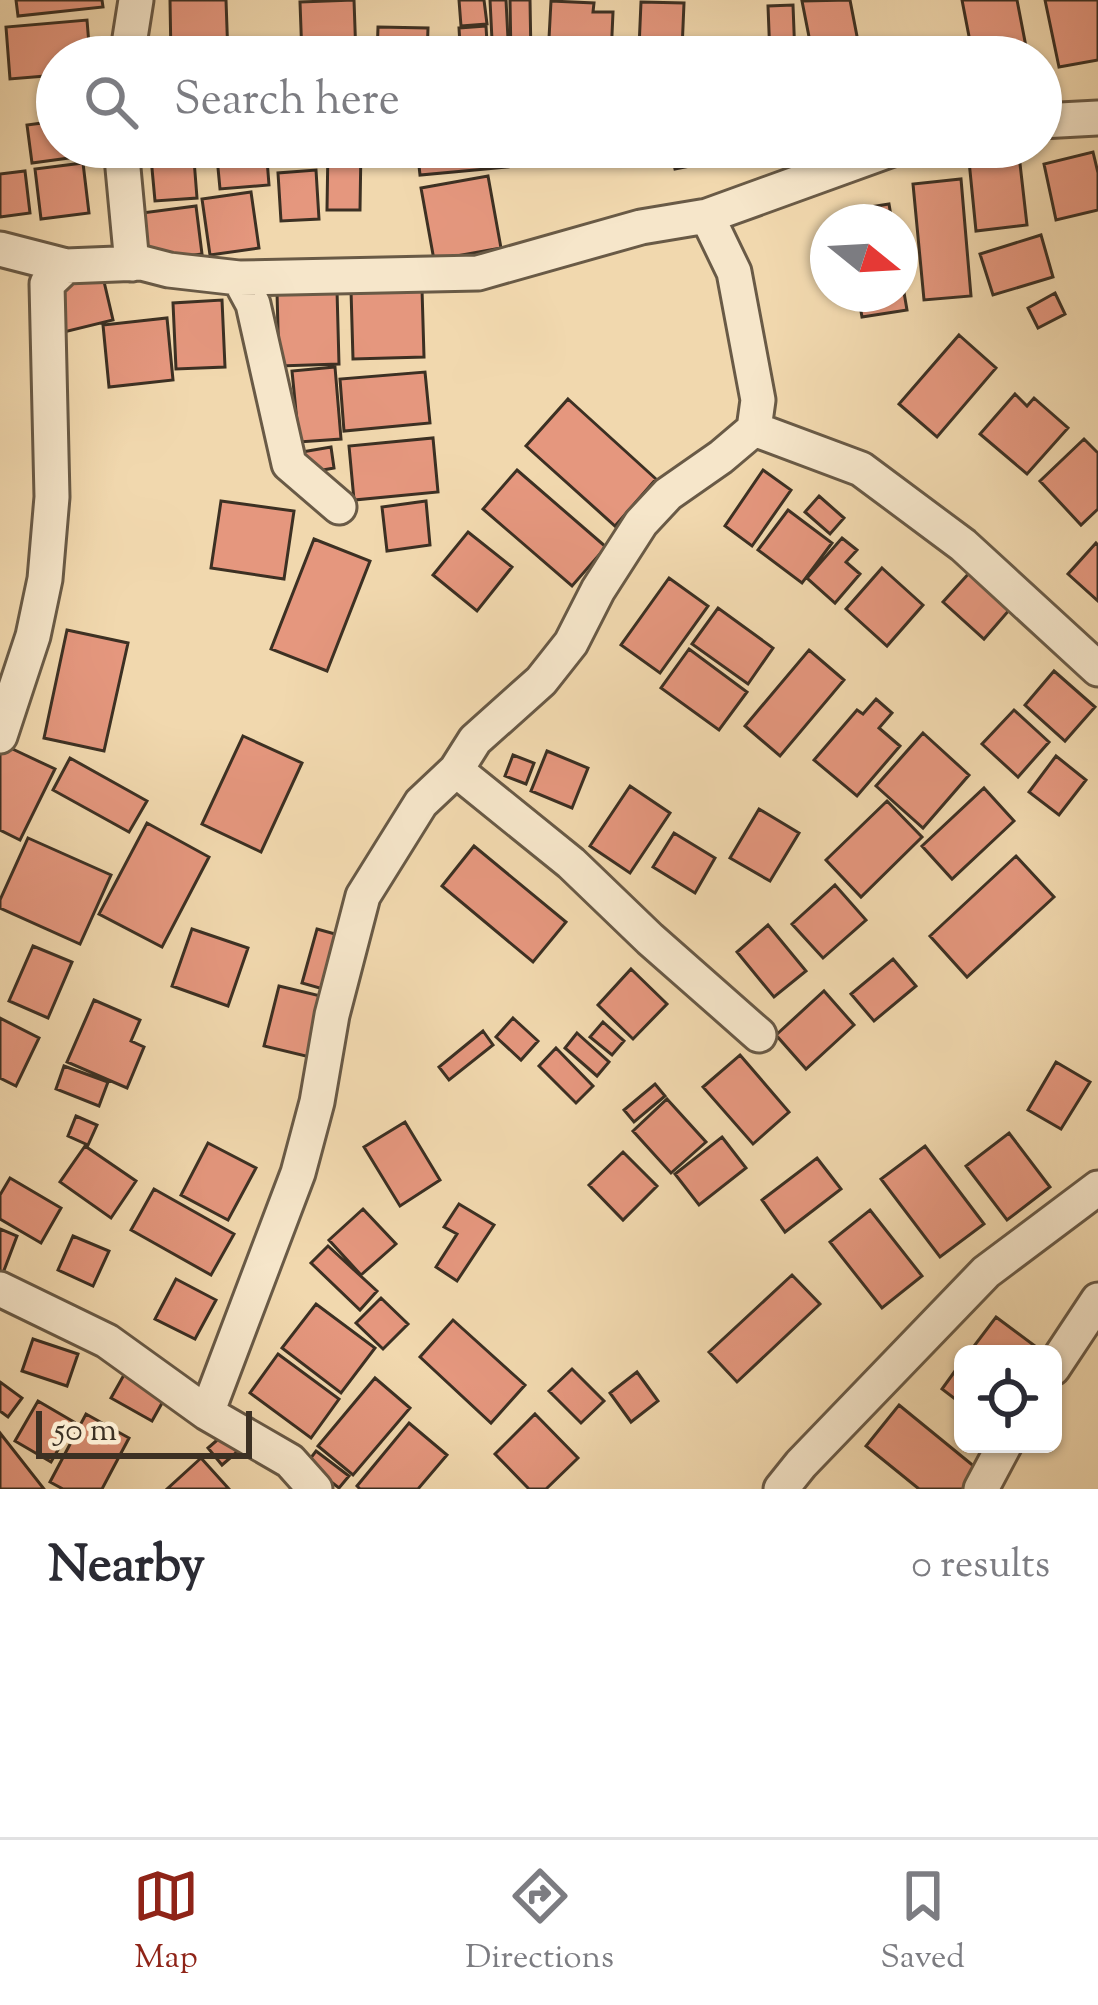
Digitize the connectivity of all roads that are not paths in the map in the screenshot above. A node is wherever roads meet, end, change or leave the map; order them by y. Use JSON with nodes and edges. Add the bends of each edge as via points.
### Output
{"nodes":[{"id":1,"x":136,"y":0,"type":"edge"},
{"id":2,"x":130,"y":36,"type":"edge"},
{"id":3,"x":1098,"y":118,"type":"edge"},
{"id":4,"x":1062,"y":120,"type":"edge"},
{"id":5,"x":123,"y":168,"type":"edge"},
{"id":6,"x":840,"y":168,"type":"edge"},
{"id":7,"x":707,"y":216,"type":"junction"},
{"id":8,"x":0,"y":249,"type":"edge"},
{"id":9,"x":132,"y":264,"type":"junction"},
{"id":10,"x":66,"y":266,"type":"junction"},
{"id":11,"x":239,"y":278,"type":"junction"},
{"id":12,"x":754,"y":429,"type":"junction"},
{"id":13,"x":339,"y":507,"type":"dead end"},
{"id":14,"x":1098,"y":669,"type":"edge"},
{"id":15,"x":0,"y":736,"type":"edge"},
{"id":16,"x":456,"y":770,"type":"junction"},
{"id":17,"x":759,"y":1035,"type":"dead end"},
{"id":18,"x":1098,"y":1188,"type":"edge"},
{"id":19,"x":0,"y":1289,"type":"edge"},
{"id":20,"x":1098,"y":1300,"type":"edge"},
{"id":21,"x":1062,"y":1355,"type":"edge"},
{"id":22,"x":207,"y":1413,"type":"junction"},
{"id":23,"x":1000,"y":1453,"type":"edge"},
{"id":24,"x":315,"y":1489,"type":"edge"},
{"id":25,"x":781,"y":1489,"type":"edge"},
{"id":26,"x":981,"y":1489,"type":"edge"}],
"edges":[{"from":1,"to":2,"type":"street"},
{"from":3,"to":4,"type":"street"},
{"from":5,"to":9,"type":"street"},
{"from":6,"to":7,"type":"street"},
{"from":7,"to":11,"type":"street","via":[[478,273]]},
{"from":7,"to":12,"type":"street","via":[[734,272],[758,400]]},
{"from":8,"to":10,"type":"street"},
{"from":9,"to":10,"type":"street"},
{"from":9,"to":11,"type":"street"},
{"from":10,"to":15,"type":"street","via":[[47,284],[52,496],[45,580]]},
{"from":11,"to":13,"type":"street","via":[[253,304],[289,464]]},
{"from":12,"to":14,"type":"street","via":[[861,469],[963,544]]},
{"from":12,"to":16,"type":"street","via":[[641,523],[571,644]]},
{"from":16,"to":17,"type":"street"},
{"from":16,"to":22,"type":"street","via":[[421,803],[363,896],[298,1173]]},
{"from":18,"to":25,"type":"street","via":[[986,1271]]},
{"from":19,"to":22,"type":"street","via":[[107,1341]]},
{"from":20,"to":21,"type":"street"},
{"from":22,"to":24,"type":"street","via":[[290,1461]]},
{"from":23,"to":26,"type":"street"}]}
